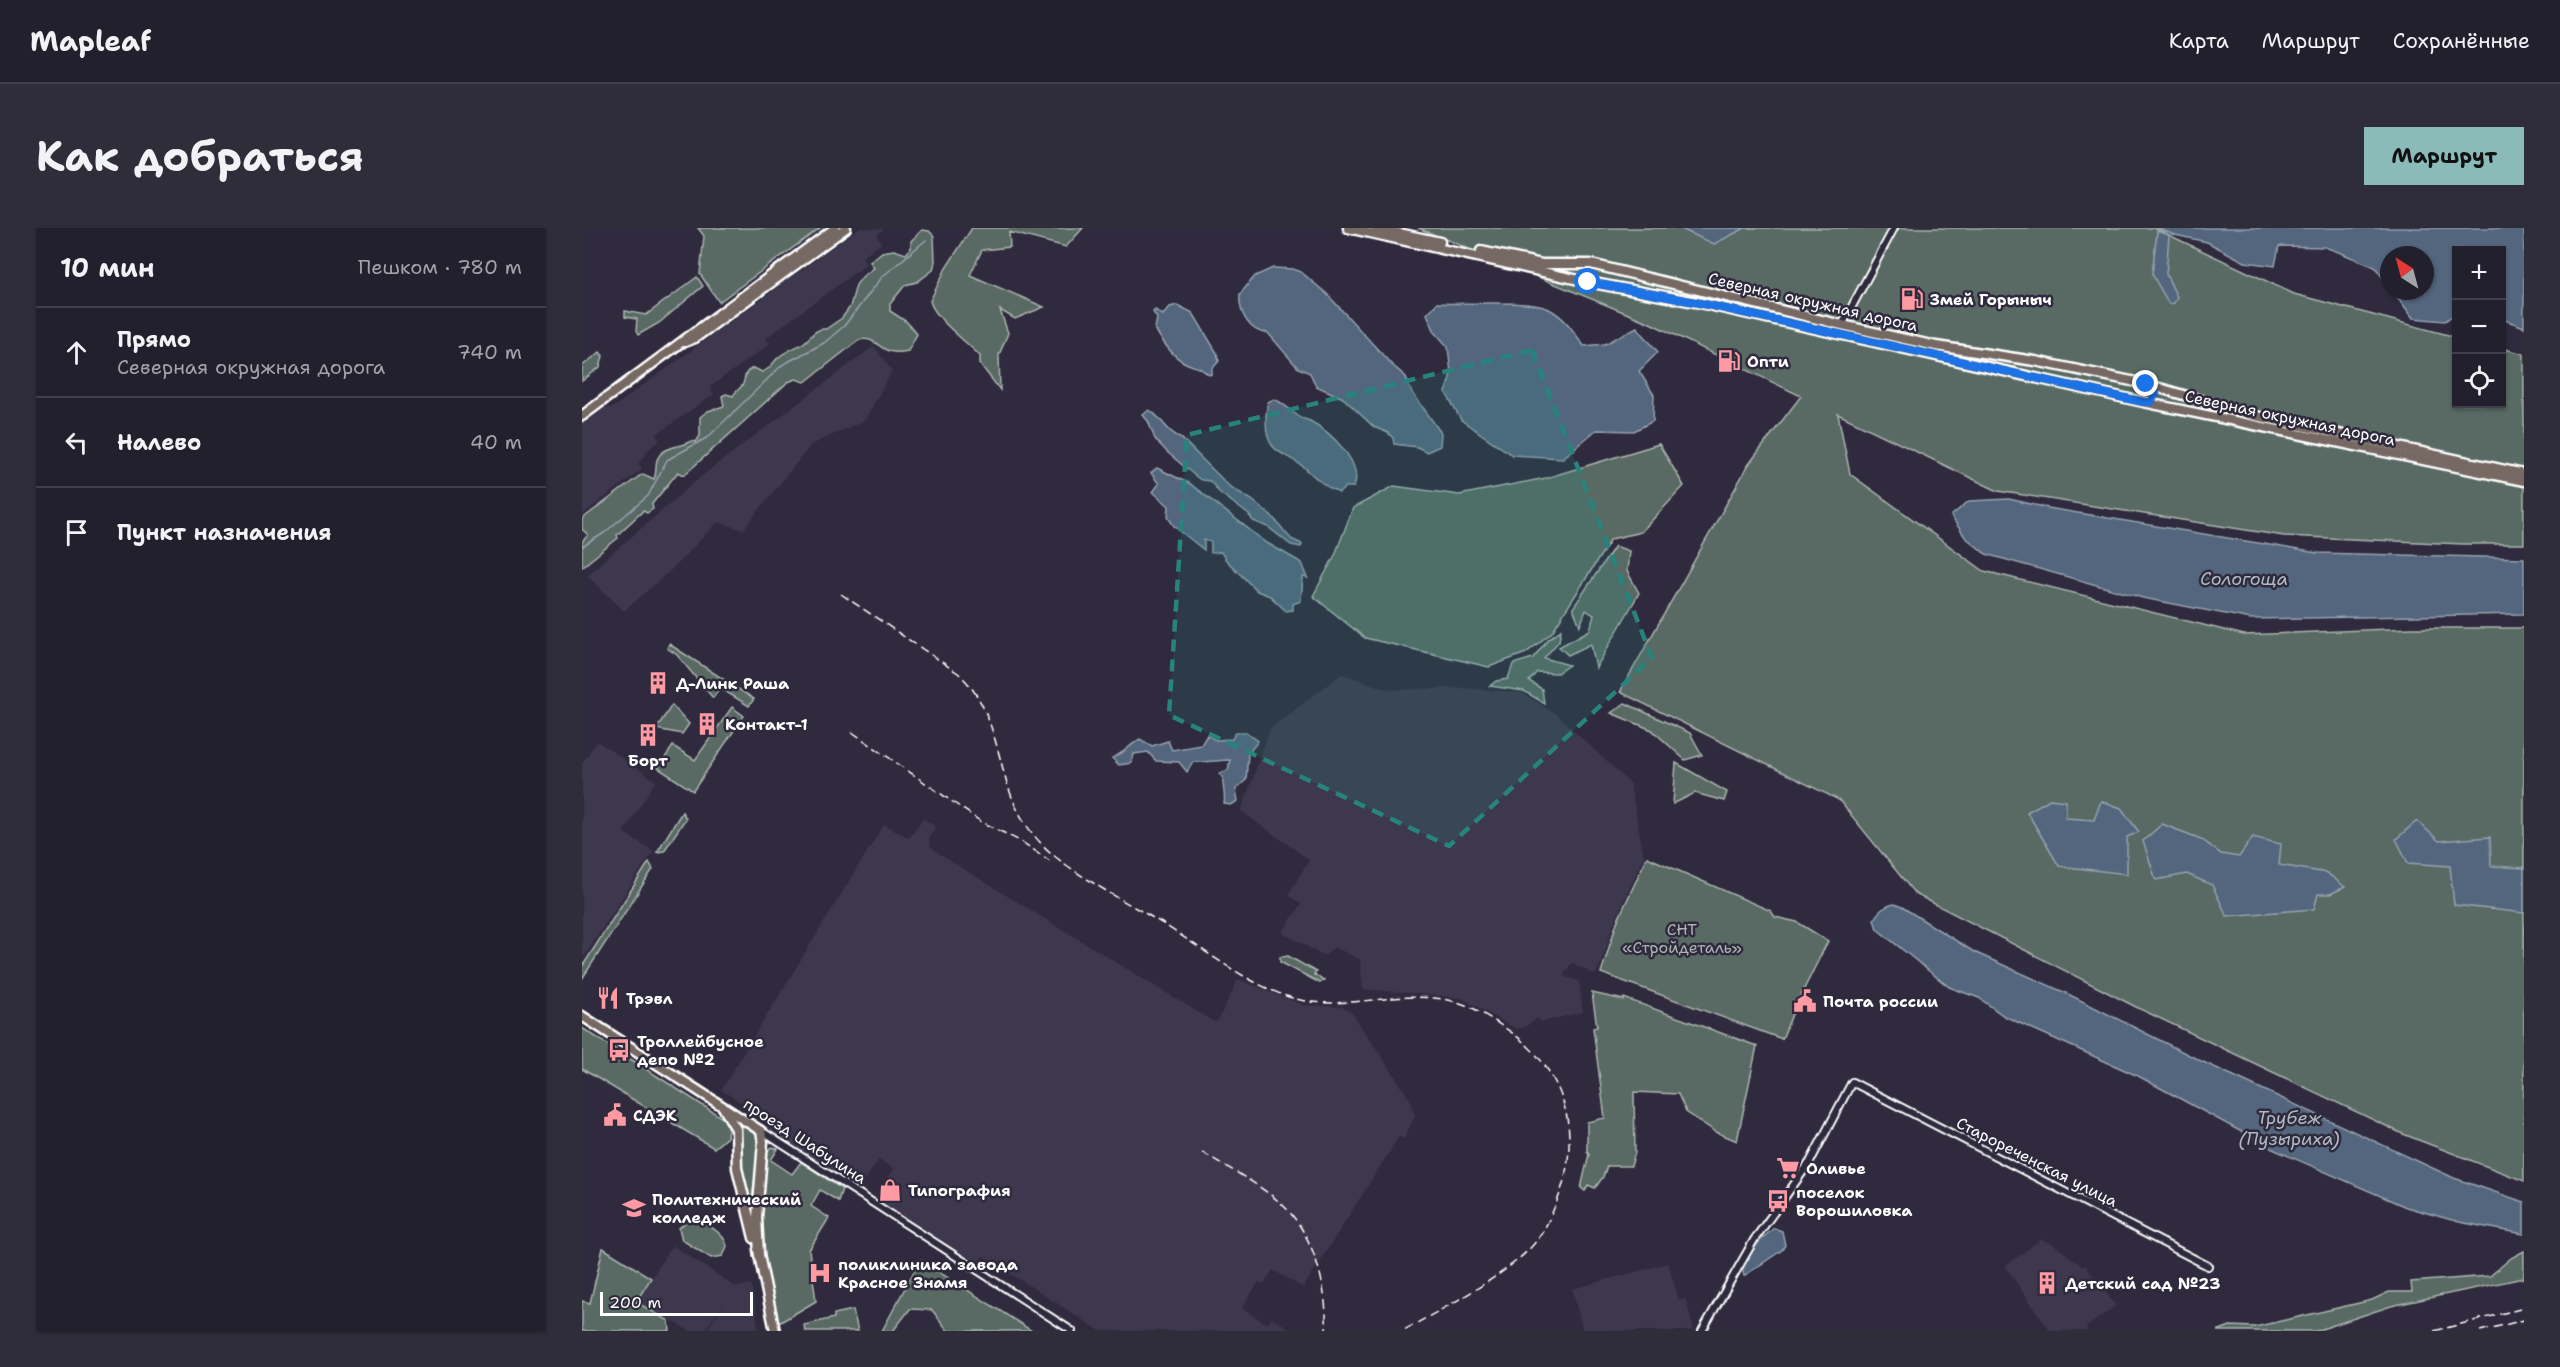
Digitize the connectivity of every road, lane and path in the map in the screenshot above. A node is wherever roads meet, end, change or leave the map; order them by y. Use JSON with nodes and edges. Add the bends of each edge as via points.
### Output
{"nodes":[{"id":1,"x":836,"y":228,"type":"edge"},
{"id":2,"x":846,"y":228,"type":"edge"},
{"id":3,"x":1348,"y":228,"type":"edge"},
{"id":4,"x":1376,"y":228,"type":"edge"},
{"id":5,"x":1894,"y":228,"type":"edge"},
{"id":6,"x":1591,"y":264,"type":"junction"},
{"id":7,"x":1588,"y":282,"type":"junction"},
{"id":8,"x":1842,"y":325,"type":"junction"},
{"id":9,"x":681,"y":344,"type":"junction"},
{"id":10,"x":2146,"y":384,"type":"junction"},
{"id":11,"x":2143,"y":402,"type":"junction"},
{"id":12,"x":582,"y":416,"type":"edge"},
{"id":13,"x":2524,"y":474,"type":"edge"},
{"id":14,"x":2524,"y":481,"type":"edge"},
{"id":15,"x":582,"y":1016,"type":"edge"},
{"id":16,"x":720,"y":1104,"type":"junction"},
{"id":17,"x":746,"y":1120,"type":"junction"},
{"id":18,"x":736,"y":1129,"type":"junction"},
{"id":19,"x":759,"y":1129,"type":"junction"},
{"id":20,"x":783,"y":1145,"type":"junction"},
{"id":21,"x":762,"y":1151,"type":"junction"},
{"id":22,"x":759,"y":1255,"type":"junction"},
{"id":23,"x":2208,"y":1266,"type":"dead end"},
{"id":24,"x":775,"y":1331,"type":"edge"},
{"id":25,"x":1072,"y":1331,"type":"edge"},
{"id":26,"x":1702,"y":1331,"type":"edge"}],
"edges":[{"from":1,"to":9,"type":"main road"},
{"from":2,"to":9,"type":"main road","via":[[695,338]]},
{"from":3,"to":7,"type":"main road","name":"Северная окружная дорога"},
{"from":4,"to":6,"type":"main road","name":"Северная окружная дорога","via":[[1542,264]]},
{"from":5,"to":8,"type":"street"},
{"from":6,"to":7,"type":"main road","via":[[1579,271]]},
{"from":6,"to":8,"type":"main road","name":"Северная окружная дорога"},
{"from":7,"to":11,"type":"main road","name":"Северная окружная дорога","via":[[1695,302]]},
{"from":8,"to":10,"type":"main road","name":"Северная окружная дорога"},
{"from":9,"to":12,"type":"main road"},
{"from":10,"to":11,"type":"main road","via":[[2156,394],[2151,402]]},
{"from":10,"to":13,"type":"main road","name":"Северная окружная дорога","via":[[2251,415]]},
{"from":11,"to":14,"type":"main road","name":"Северная окружная дорога"},
{"from":15,"to":16,"type":"main road","name":"проезд Шабулина"},
{"from":16,"to":17,"type":"main road","name":"проезд Шабулина"},
{"from":16,"to":18,"type":"main road"},
{"from":17,"to":18,"type":"main road","via":[[739,1122]]},
{"from":17,"to":19,"type":"main road","name":"проезд Шабулина"},
{"from":18,"to":22,"type":"main road","via":[[737,1168]]},
{"from":19,"to":20,"type":"street","name":"проезд Шабулина"},
{"from":19,"to":21,"type":"main road"},
{"from":20,"to":21,"type":"street","via":[[769,1144]]},
{"from":20,"to":25,"type":"street","name":"проезд Шабулина"},
{"from":21,"to":22,"type":"main road","via":[[757,1217]]},
{"from":22,"to":24,"type":"main road"},
{"from":23,"to":26,"type":"street","name":"Старореченская улица","via":[[1852,1082],[1810,1162],[1754,1240]]}]}
